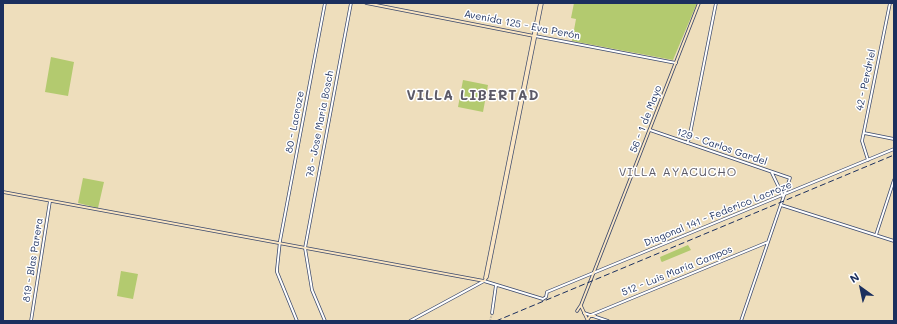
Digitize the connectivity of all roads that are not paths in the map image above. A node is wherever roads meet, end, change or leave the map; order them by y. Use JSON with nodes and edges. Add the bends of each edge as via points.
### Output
{"nodes":[{"id":1,"x":325,"y":3,"type":"edge"},
{"id":2,"x":351,"y":3,"type":"edge"},
{"id":3,"x":366,"y":3,"type":"edge"},
{"id":4,"x":541,"y":3,"type":"edge"},
{"id":5,"x":699,"y":3,"type":"edge"},
{"id":6,"x":716,"y":3,"type":"edge"},
{"id":7,"x":890,"y":3,"type":"edge"},
{"id":8,"x":534,"y":36,"type":"junction"},
{"id":9,"x":676,"y":63,"type":"junction"},
{"id":10,"x":650,"y":130,"type":"junction"},
{"id":11,"x":864,"y":133,"type":"junction"},
{"id":12,"x":894,"y":139,"type":"edge"},
{"id":13,"x":687,"y":143,"type":"junction"},
{"id":14,"x":894,"y":149,"type":"edge"},
{"id":15,"x":868,"y":160,"type":"junction"},
{"id":16,"x":771,"y":172,"type":"junction"},
{"id":17,"x":894,"y":180,"type":"edge"},
{"id":18,"x":3,"y":192,"type":"edge"},
{"id":19,"x":783,"y":196,"type":"junction"},
{"id":20,"x":50,"y":201,"type":"junction"},
{"id":21,"x":781,"y":205,"type":"junction"},
{"id":22,"x":876,"y":235,"type":"junction"},
{"id":23,"x":768,"y":242,"type":"junction"},
{"id":24,"x":894,"y":242,"type":"edge"},
{"id":25,"x":280,"y":243,"type":"junction"},
{"id":26,"x":305,"y":248,"type":"junction"},
{"id":27,"x":594,"y":273,"type":"junction"},
{"id":28,"x":485,"y":280,"type":"junction"},
{"id":29,"x":496,"y":284,"type":"junction"},
{"id":30,"x":582,"y":305,"type":"junction"},
{"id":31,"x":577,"y":311,"type":"dead end"},
{"id":32,"x":492,"y":313,"type":"tunnel mouth"},
{"id":33,"x":584,"y":313,"type":"junction"},
{"id":34,"x":591,"y":315,"type":"junction"},
{"id":35,"x":595,"y":316,"type":"junction"},
{"id":36,"x":588,"y":320,"type":"edge"},
{"id":37,"x":31,"y":321,"type":"edge"},
{"id":38,"x":297,"y":321,"type":"edge"},
{"id":39,"x":325,"y":321,"type":"edge"},
{"id":40,"x":410,"y":321,"type":"edge"},
{"id":41,"x":608,"y":321,"type":"edge"},
{"id":42,"x":741,"y":321,"type":"edge"}],
"edges":[{"from":1,"to":25,"type":"street","name":"80 - Lacroze"},
{"from":2,"to":26,"type":"street","name":"78 - Jose Maria Bosch"},
{"from":3,"to":8,"type":"main road","name":"Avenida 125 - Eva Perón"},
{"from":4,"to":8,"type":"main road"},
{"from":5,"to":9,"type":"main road","name":"56 - 1 de Mayo"},
{"from":6,"to":13,"type":"street"},
{"from":7,"to":11,"type":"street","name":"42 - Perdriel"},
{"from":8,"to":9,"type":"street","name":"Avenida 125 - Eva Perón"},
{"from":8,"to":28,"type":"main road"},
{"from":9,"to":10,"type":"main road","name":"56 - 1 de Mayo"},
{"from":10,"to":13,"type":"street","name":"129 - Carlos Gardel"},
{"from":10,"to":27,"type":"main road","name":"56 - 1 de Mayo"},
{"from":11,"to":12,"type":"street"},
{"from":11,"to":15,"type":"street","name":"42 - Perdriel","via":[[862,142]]},
{"from":13,"to":16,"type":"street","name":"129 - Carlos Gardel"},
{"from":14,"to":15,"type":"street","name":"Diagonal 141 - Federico Lacroze"},
{"from":15,"to":19,"type":"street","name":"Diagonal 141 - Federico Lacroze"},
{"from":16,"to":19,"type":"street"},
{"from":16,"to":19,"type":"street","name":"129 - Carlos Gardel","via":[[790,178]]},
{"from":17,"to":22,"type":"street"},
{"from":18,"to":20,"type":"main road"},
{"from":19,"to":21,"type":"street"},
{"from":19,"to":27,"type":"street","name":"Diagonal 141 - Federico Lacroze"},
{"from":20,"to":25,"type":"main road"},
{"from":20,"to":37,"type":"street","name":"819 - Blas Parera"},
{"from":21,"to":22,"type":"street"},
{"from":21,"to":23,"type":"street"},
{"from":22,"to":24,"type":"street"},
{"from":23,"to":34,"type":"street","name":"512 - Luis María Campos"},
{"from":23,"to":42,"type":"street"},
{"from":25,"to":26,"type":"main road"},
{"from":25,"to":38,"type":"street","name":"80 - Lacroze","via":[[277,271]]},
{"from":26,"to":28,"type":"main road"},
{"from":26,"to":39,"type":"street","via":[[313,292]]},
{"from":27,"to":29,"type":"street","name":"Diagonal 141 - Federico Lacroze","via":[[547,292],[543,298]]},
{"from":27,"to":30,"type":"main road","name":"56 - 1 de Mayo"},
{"from":28,"to":29,"type":"street"},
{"from":28,"to":40,"type":"street"},
{"from":29,"to":32,"type":"street"},
{"from":30,"to":31,"type":"main road","name":"56 - 1 de Mayo"},
{"from":30,"to":33,"type":"main road"},
{"from":33,"to":34,"type":"street"},
{"from":33,"to":36,"type":"main road"},
{"from":34,"to":35,"type":"street"},
{"from":35,"to":36,"type":"main road","via":[[589,316]]},
{"from":35,"to":41,"type":"street"}]}
